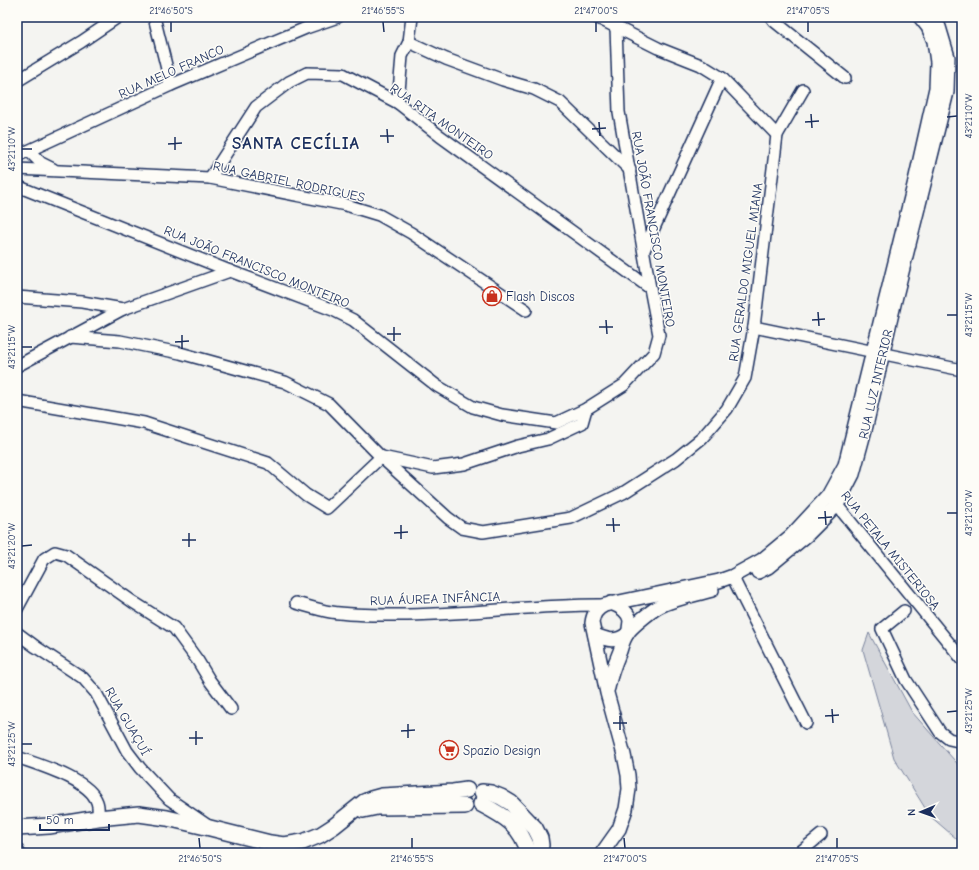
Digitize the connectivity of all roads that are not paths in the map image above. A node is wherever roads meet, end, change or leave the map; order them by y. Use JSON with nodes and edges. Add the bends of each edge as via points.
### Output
{"nodes":[{"id":1,"x":118,"y":17,"type":"edge"},
{"id":2,"x":154,"y":17,"type":"edge"},
{"id":3,"x":338,"y":17,"type":"edge"},
{"id":4,"x":412,"y":17,"type":"edge"},
{"id":5,"x":596,"y":17,"type":"edge"},
{"id":6,"x":771,"y":17,"type":"edge"},
{"id":7,"x":920,"y":17,"type":"edge"},
{"id":8,"x":932,"y":17,"type":"edge"},
{"id":9,"x":615,"y":22,"type":"edge"},
{"id":10,"x":409,"y":42,"type":"junction"},
{"id":11,"x":722,"y":78,"type":"junction"},
{"id":12,"x":846,"y":78,"type":"dead end"},
{"id":13,"x":17,"y":81,"type":"edge"},
{"id":14,"x":171,"y":85,"type":"junction"},
{"id":15,"x":803,"y":90,"type":"dead end"},
{"id":16,"x":398,"y":103,"type":"junction"},
{"id":17,"x":777,"y":135,"type":"junction"},
{"id":18,"x":29,"y":151,"type":"junction"},
{"id":19,"x":17,"y":156,"type":"edge"},
{"id":20,"x":17,"y":169,"type":"edge"},
{"id":21,"x":630,"y":170,"type":"junction"},
{"id":22,"x":59,"y":172,"type":"junction"},
{"id":23,"x":210,"y":178,"type":"junction"},
{"id":24,"x":17,"y":186,"type":"edge"},
{"id":25,"x":644,"y":250,"type":"junction"},
{"id":26,"x":230,"y":271,"type":"junction"},
{"id":27,"x":650,"y":288,"type":"junction"},
{"id":28,"x":17,"y":297,"type":"edge"},
{"id":29,"x":123,"y":309,"type":"junction"},
{"id":30,"x":526,"y":310,"type":"dead end"},
{"id":31,"x":754,"y":327,"type":"junction"},
{"id":32,"x":70,"y":338,"type":"junction"},
{"id":33,"x":877,"y":353,"type":"junction"},
{"id":34,"x":17,"y":366,"type":"edge"},
{"id":35,"x":962,"y":370,"type":"edge"},
{"id":36,"x":17,"y":401,"type":"edge"},
{"id":37,"x":586,"y":409,"type":"junction"},
{"id":38,"x":381,"y":457,"type":"junction"},
{"id":39,"x":832,"y":500,"type":"junction"},
{"id":40,"x":734,"y":580,"type":"junction"},
{"id":41,"x":296,"y":603,"type":"dead end"},
{"id":42,"x":576,"y":604,"type":"junction"},
{"id":43,"x":608,"y":604,"type":"junction"},
{"id":44,"x":17,"y":609,"type":"edge"},
{"id":45,"x":904,"y":612,"type":"dead end"},
{"id":46,"x":593,"y":629,"type":"junction"},
{"id":47,"x":628,"y":632,"type":"junction"},
{"id":48,"x":17,"y":633,"type":"edge"},
{"id":49,"x":962,"y":659,"type":"edge"},
{"id":50,"x":607,"y":693,"type":"junction"},
{"id":51,"x":231,"y":709,"type":"dead end"},
{"id":52,"x":806,"y":723,"type":"dead end"},
{"id":53,"x":962,"y":740,"type":"edge"},
{"id":54,"x":17,"y":757,"type":"edge"},
{"id":55,"x":467,"y":790,"type":"junction"},
{"id":56,"x":481,"y":798,"type":"junction"},
{"id":57,"x":466,"y":806,"type":"junction"},
{"id":58,"x":98,"y":818,"type":"junction"},
{"id":59,"x":342,"y":819,"type":"junction"},
{"id":60,"x":48,"y":826,"type":"junction"},
{"id":61,"x":17,"y":828,"type":"edge"},
{"id":62,"x":210,"y":828,"type":"junction"},
{"id":63,"x":17,"y":834,"type":"edge"},
{"id":64,"x":821,"y":835,"type":"dead end"},
{"id":65,"x":17,"y":849,"type":"edge"},
{"id":66,"x":19,"y":853,"type":"edge"},
{"id":67,"x":529,"y":853,"type":"edge"},
{"id":68,"x":540,"y":853,"type":"edge"},
{"id":69,"x":602,"y":853,"type":"edge"},
{"id":70,"x":799,"y":853,"type":"edge"}],
"edges":[{"from":1,"to":13,"type":"street"},
{"from":2,"to":14,"type":"street"},
{"from":3,"to":14,"type":"street","name":"RUA MELO FRANCO"},
{"from":4,"to":10,"type":"street"},
{"from":5,"to":9,"type":"street"},
{"from":6,"to":12,"type":"street"},
{"from":7,"to":33,"type":"street","name":"RUA LUZ INTERIOR","via":[[934,41],[937,62],[936,88]]},
{"from":8,"to":33,"type":"street","name":"RUA LUZ INTERIOR","via":[[939,27],[948,57],[947,92]]},
{"from":9,"to":11,"type":"street","via":[[658,48],[701,65]]},
{"from":9,"to":21,"type":"street","name":"RUA JOÃO FRANCISCO MONTEIRO","via":[[619,112]]},
{"from":10,"to":16,"type":"street","via":[[402,56]]},
{"from":10,"to":21,"type":"street","via":[[446,59],[534,89],[560,102]]},
{"from":11,"to":17,"type":"street"},
{"from":11,"to":25,"type":"street"},
{"from":14,"to":18,"type":"street","name":"RUA MELO FRANCO"},
{"from":15,"to":17,"type":"street","name":"RUA GERALDO MIGUEL MIANA"},
{"from":16,"to":23,"type":"street","name":"RUA RITA MONTEIRO","via":[[343,74],[307,73],[289,82],[256,107]]},
{"from":16,"to":27,"type":"street","name":"RUA RITA MONTEIRO"},
{"from":17,"to":31,"type":"street","name":"RUA GERALDO MIGUEL MIANA"},
{"from":18,"to":19,"type":"street","name":"RUA MELO FRANCO"},
{"from":18,"to":22,"type":"street","via":[[41,163]]},
{"from":20,"to":22,"type":"street","name":"RUA GABRIEL RODRIGUES"},
{"from":21,"to":25,"type":"street","name":"RUA JOÃO FRANCISCO MONTEIRO"},
{"from":22,"to":23,"type":"street","name":"RUA GABRIEL RODRIGUES"},
{"from":23,"to":30,"type":"street","name":"RUA GABRIEL RODRIGUES","via":[[346,205],[379,215],[411,233]]},
{"from":24,"to":26,"type":"street","name":"RUA JOÃO FRANCISCO MONTEIRO"},
{"from":25,"to":27,"type":"street","name":"RUA JOÃO FRANCISCO MONTEIRO"},
{"from":26,"to":29,"type":"street"},
{"from":26,"to":37,"type":"street","name":"RUA JOÃO FRANCISCO MONTEIRO","via":[[334,310],[353,320],[437,386],[473,406],[502,415],[556,423]]},
{"from":27,"to":37,"type":"street","name":"RUA JOÃO FRANCISCO MONTEIRO","via":[[659,335],[654,353],[624,385]]},
{"from":28,"to":29,"type":"street","via":[[82,302]]},
{"from":29,"to":32,"type":"street"},
{"from":31,"to":33,"type":"street"},
{"from":31,"to":38,"type":"street","name":"RUA GERALDO MIGUEL MIANA","via":[[745,378],[727,409],[702,438],[676,459],[623,493],[571,518],[482,532],[462,528]]},
{"from":32,"to":34,"type":"street"},
{"from":32,"to":38,"type":"street","name":"RUA GERALDO MIGUEL MIANA","via":[[120,341],[180,353],[285,382],[329,404]]},
{"from":33,"to":35,"type":"street"},
{"from":33,"to":39,"type":"street","name":"RUA LUZ INTERIOR","via":[[845,465]]},
{"from":36,"to":38,"type":"street","via":[[144,423],[268,463],[306,495],[327,508]]},
{"from":37,"to":38,"type":"street","via":[[582,423],[548,439],[464,464],[433,468]]},
{"from":39,"to":40,"type":"street","name":"RUA LUZ INTERIOR","via":[[762,560]]},
{"from":39,"to":49,"type":"street","name":"RUA PETALA MISTERIOSA"},
{"from":40,"to":43,"type":"street","name":"RUA LUZ INTERIOR","via":[[719,580]]},
{"from":40,"to":47,"type":"street","name":"RUA LUZ INTERIOR","via":[[658,606]]},
{"from":40,"to":52,"type":"street"},
{"from":41,"to":42,"type":"street","name":"RUA ÁUREA INFÂNCIA","via":[[332,612],[413,616]]},
{"from":42,"to":43,"type":"street","name":"RUA ÁUREA INFÂNCIA"},
{"from":42,"to":46,"type":"street","via":[[586,613]]},
{"from":43,"to":46,"type":"street","via":[[600,607],[594,614]]},
{"from":43,"to":47,"type":"street","via":[[621,608],[628,616]]},
{"from":44,"to":51,"type":"street","via":[[44,559],[55,552],[66,555],[174,628]]},
{"from":45,"to":53,"type":"street","via":[[882,629],[906,680],[940,732],[949,739]]},
{"from":46,"to":47,"type":"street","via":[[606,640],[622,638]]},
{"from":46,"to":50,"type":"street"},
{"from":47,"to":50,"type":"street","via":[[609,680]]},
{"from":48,"to":62,"type":"street","name":"RUA GUAÇUÍ","via":[[82,678],[96,693],[127,751],[140,768],[169,799]]},
{"from":50,"to":69,"type":"street","via":[[624,755],[628,789],[626,809],[619,829]]},
{"from":54,"to":58,"type":"street","via":[[77,780],[97,802]]},
{"from":55,"to":56,"type":"main road","via":[[478,789]]},
{"from":55,"to":57,"type":"main road","via":[[464,794]]},
{"from":55,"to":59,"type":"main road","via":[[382,796],[364,802]]},
{"from":56,"to":57,"type":"main road","via":[[479,806]]},
{"from":56,"to":67,"type":"main road","via":[[520,832]]},
{"from":56,"to":68,"type":"main road","via":[[491,793],[511,803],[535,828],[540,838]]},
{"from":57,"to":59,"type":"main road","via":[[377,807]]},
{"from":58,"to":60,"type":"main road"},
{"from":58,"to":62,"type":"main road","via":[[149,815]]},
{"from":59,"to":62,"type":"main road","via":[[320,835],[303,842],[284,845]]},
{"from":60,"to":61,"type":"main road"},
{"from":60,"to":63,"type":"main road"},
{"from":64,"to":70,"type":"street"},
{"from":65,"to":66,"type":"street"}]}
